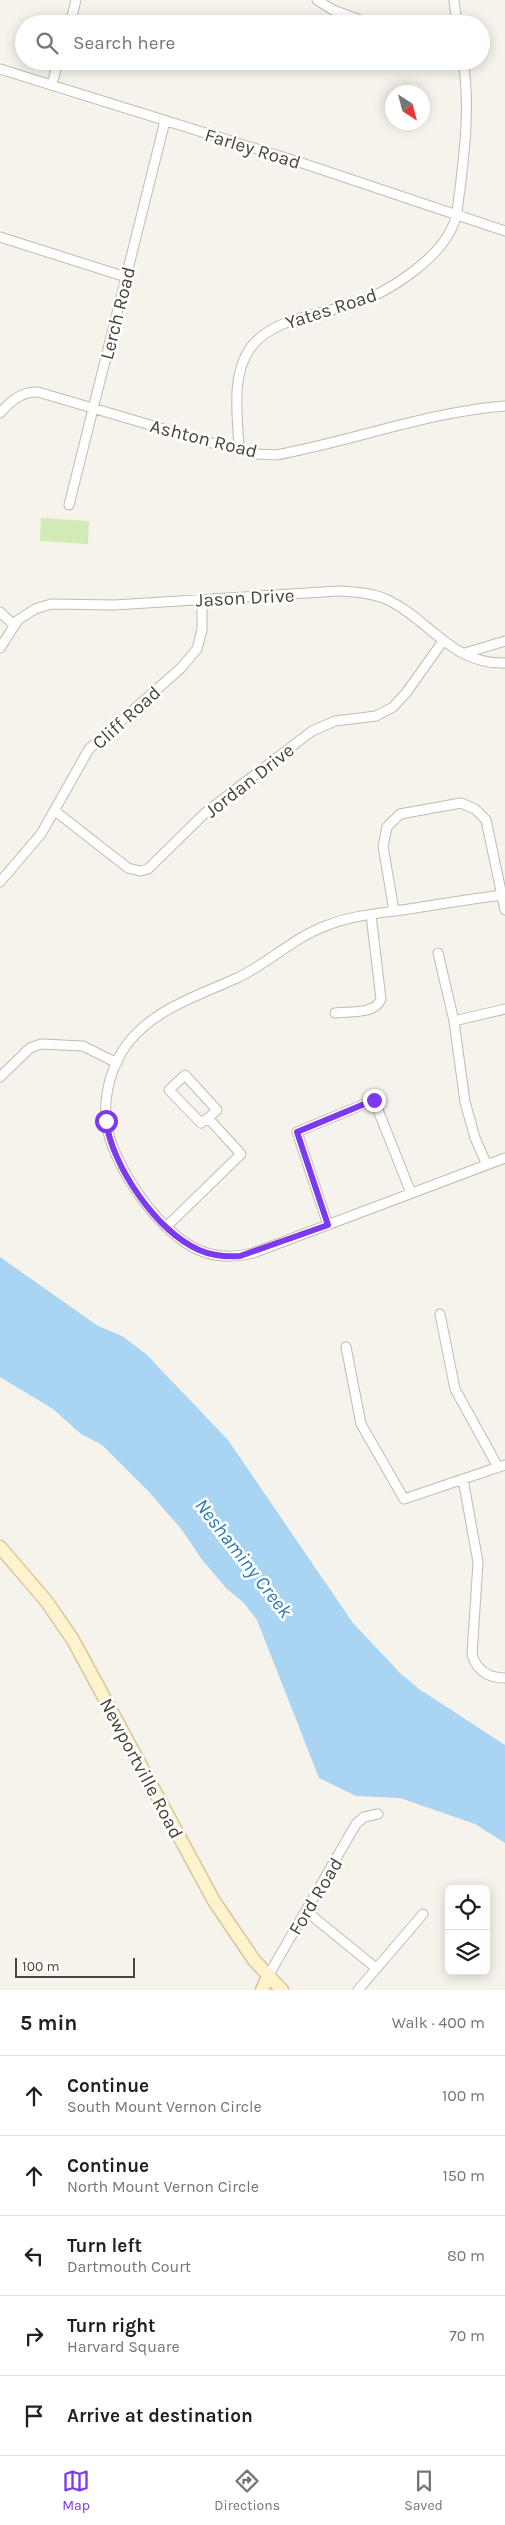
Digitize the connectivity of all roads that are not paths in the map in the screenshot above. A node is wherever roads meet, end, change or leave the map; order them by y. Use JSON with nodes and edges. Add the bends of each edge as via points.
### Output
{"nodes":[{"id":1,"x":76,"y":0,"type":"edge"},
{"id":2,"x":316,"y":0,"type":"edge"},
{"id":3,"x":454,"y":0,"type":"edge"},
{"id":4,"x":72,"y":15,"type":"edge"},
{"id":5,"x":347,"y":15,"type":"edge"},
{"id":6,"x":456,"y":15,"type":"edge"},
{"id":7,"x":0,"y":69,"type":"edge"},
{"id":8,"x":56,"y":70,"type":"edge"},
{"id":9,"x":464,"y":70,"type":"edge"},
{"id":10,"x":52,"y":85,"type":"junction"},
{"id":11,"x":165,"y":121,"type":"junction"},
{"id":12,"x":456,"y":215,"type":"junction"},
{"id":13,"x":505,"y":231,"type":"edge"},
{"id":14,"x":0,"y":237,"type":"edge"},
{"id":15,"x":126,"y":277,"type":"junction"},
{"id":16,"x":505,"y":406,"type":"edge"},
{"id":17,"x":92,"y":408,"type":"junction"},
{"id":18,"x":0,"y":413,"type":"edge"},
{"id":19,"x":238,"y":450,"type":"junction"},
{"id":20,"x":70,"y":505,"type":"dead end"},
{"id":21,"x":202,"y":599,"type":"junction"},
{"id":22,"x":0,"y":612,"type":"edge"},
{"id":23,"x":14,"y":625,"type":"junction"},
{"id":24,"x":443,"y":641,"type":"junction"},
{"id":25,"x":505,"y":641,"type":"edge"},
{"id":26,"x":0,"y":648,"type":"edge"},
{"id":27,"x":465,"y":653,"type":"junction"},
{"id":28,"x":505,"y":663,"type":"edge"},
{"id":29,"x":55,"y":811,"type":"junction"},
{"id":30,"x":0,"y":882,"type":"edge"},
{"id":31,"x":502,"y":895,"type":"junction"},
{"id":32,"x":505,"y":910,"type":"edge"},
{"id":33,"x":394,"y":911,"type":"junction"},
{"id":34,"x":371,"y":915,"type":"junction"},
{"id":35,"x":438,"y":954,"type":"dead end"},
{"id":36,"x":505,"y":1010,"type":"edge"},
{"id":37,"x":335,"y":1013,"type":"dead end"},
{"id":38,"x":454,"y":1021,"type":"junction"},
{"id":39,"x":116,"y":1063,"type":"junction"},
{"id":40,"x":0,"y":1078,"type":"edge"},
{"id":41,"x":208,"y":1118,"type":"junction"},
{"id":42,"x":505,"y":1158,"type":"edge"},
{"id":43,"x":487,"y":1165,"type":"junction"},
{"id":44,"x":412,"y":1193,"type":"junction"},
{"id":45,"x":328,"y":1225,"type":"junction"},
{"id":46,"x":167,"y":1226,"type":"junction"},
{"id":47,"x":440,"y":1314,"type":"dead end"},
{"id":48,"x":346,"y":1347,"type":"dead end"},
{"id":49,"x":502,"y":1466,"type":"edge"},
{"id":50,"x":463,"y":1479,"type":"junction"},
{"id":51,"x":0,"y":1547,"type":"edge"},
{"id":52,"x":505,"y":1678,"type":"edge"},
{"id":53,"x":378,"y":1814,"type":"dead end"},
{"id":54,"x":306,"y":1911,"type":"junction"},
{"id":55,"x":423,"y":1914,"type":"dead end"},
{"id":56,"x":376,"y":1968,"type":"junction"},
{"id":57,"x":268,"y":1976,"type":"junction"},
{"id":58,"x":262,"y":1990,"type":"edge"},
{"id":59,"x":282,"y":1990,"type":"edge"},
{"id":60,"x":358,"y":1990,"type":"edge"}],
"edges":[{"from":1,"to":4,"type":"street"},
{"from":2,"to":5,"type":"street"},
{"from":3,"to":6,"type":"street"},
{"from":7,"to":10,"type":"street","name":"Farley Road"},
{"from":8,"to":10,"type":"street"},
{"from":9,"to":12,"type":"street","name":"Yates Road","via":[[466,112]]},
{"from":10,"to":11,"type":"street","name":"Farley Road"},
{"from":11,"to":12,"type":"street","name":"Farley Road"},
{"from":11,"to":15,"type":"street","name":"Lerch Road"},
{"from":12,"to":13,"type":"street","name":"Farley Road"},
{"from":12,"to":19,"type":"street","name":"Yates Road","via":[[450,232],[434,252],[385,290],[353,304],[277,326],[258,339],[245,357],[238,379]]},
{"from":14,"to":15,"type":"street"},
{"from":15,"to":17,"type":"street","name":"Lerch Road"},
{"from":16,"to":19,"type":"street","name":"Ashton Road","via":[[469,409],[276,454]]},
{"from":17,"to":18,"type":"street","name":"Ashton Road","via":[[30,392],[15,399]]},
{"from":17,"to":19,"type":"street","name":"Ashton Road"},
{"from":17,"to":20,"type":"street","name":"Lerch Road"},
{"from":21,"to":23,"type":"street","name":"Jason Drive","via":[[114,605],[51,604],[28,612]]},
{"from":21,"to":24,"type":"street","name":"Jason Drive","via":[[360,592],[389,601]]},
{"from":21,"to":29,"type":"street","name":"Cliff Road","via":[[202,630],[196,649],[181,668],[90,749]]},
{"from":22,"to":23,"type":"street"},
{"from":23,"to":26,"type":"street"},
{"from":24,"to":27,"type":"street","name":"Jason Drive"},
{"from":24,"to":29,"type":"street","name":"Jordan Drive","via":[[393,707],[376,716],[335,721],[312,731],[206,812],[144,871],[128,868]]},
{"from":25,"to":27,"type":"street"},
{"from":27,"to":28,"type":"street","name":"Jason Drive","via":[[475,660]]},
{"from":29,"to":30,"type":"street","name":"Cliff Road","via":[[41,834]]},
{"from":31,"to":32,"type":"street"},
{"from":31,"to":33,"type":"street"},
{"from":31,"to":33,"type":"street","via":[[486,820],[467,805],[447,804],[400,814],[387,827],[383,846]]},
{"from":33,"to":34,"type":"street"},
{"from":34,"to":37,"type":"street","via":[[381,998],[372,1009]]},
{"from":34,"to":39,"type":"street","via":[[328,925],[307,934],[250,972],[153,1019],[130,1041]]},
{"from":35,"to":38,"type":"street"},
{"from":36,"to":38,"type":"street"},
{"from":38,"to":43,"type":"street","via":[[465,1102]]},
{"from":39,"to":40,"type":"street","via":[[83,1046],[41,1044],[30,1048]]},
{"from":39,"to":46,"type":"street","via":[[107,1094],[107,1129],[123,1172]]},
{"from":41,"to":41,"type":"street","via":[[217,1110],[185,1075],[169,1090],[201,1123]]},
{"from":41,"to":46,"type":"street","via":[[241,1154]]},
{"from":42,"to":43,"type":"street"},
{"from":43,"to":44,"type":"street"},
{"from":44,"to":45,"type":"street"},
{"from":44,"to":45,"type":"street","via":[[374,1100],[297,1132]]},
{"from":45,"to":46,"type":"street","via":[[253,1253],[226,1257],[188,1245]]},
{"from":47,"to":49,"type":"street","via":[[455,1389]]},
{"from":48,"to":50,"type":"street","via":[[361,1424],[404,1499]]},
{"from":49,"to":50,"type":"street"},
{"from":50,"to":52,"type":"street","via":[[478,1562],[472,1655],[476,1667],[484,1673]]},
{"from":51,"to":57,"type":"main road","name":"Newportville Road","via":[[47,1602],[77,1645],[209,1893]]},
{"from":53,"to":54,"type":"street","name":"Ford Road","via":[[366,1816],[356,1824]]},
{"from":54,"to":56,"type":"street"},
{"from":54,"to":57,"type":"street","name":"Ford Road"},
{"from":55,"to":56,"type":"street"},
{"from":56,"to":60,"type":"street"},
{"from":57,"to":58,"type":"main road","name":"Ford Road"},
{"from":57,"to":59,"type":"main road","name":"Newportville Road"}]}
